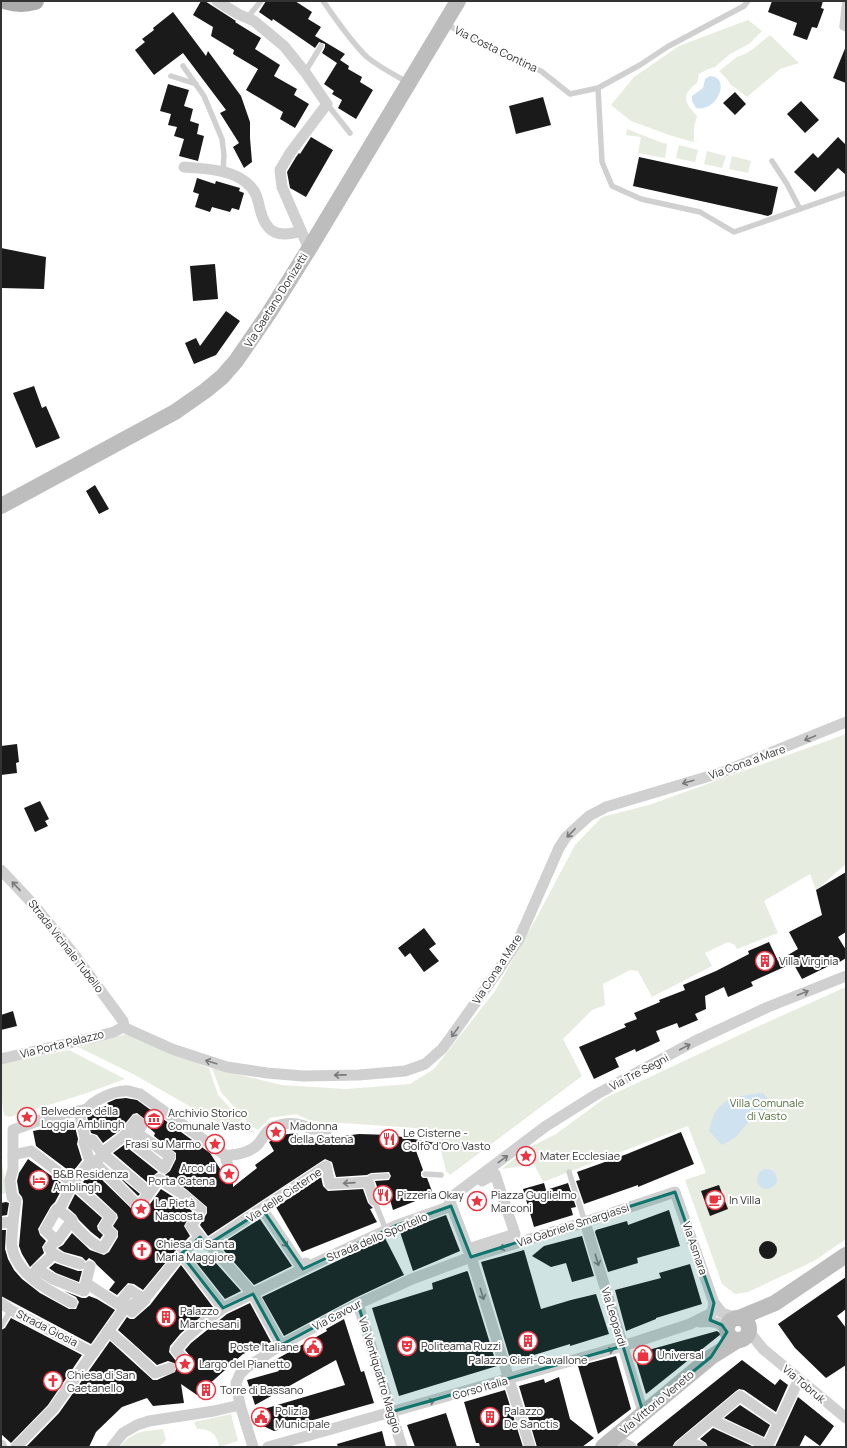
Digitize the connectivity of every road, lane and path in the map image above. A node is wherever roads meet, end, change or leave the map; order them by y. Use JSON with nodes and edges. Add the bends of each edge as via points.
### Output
{"nodes":[{"id":1,"x":7,"y":1,"type":"edge"},
{"id":2,"x":35,"y":1,"type":"edge"},
{"id":3,"x":217,"y":1,"type":"edge"},
{"id":4,"x":261,"y":1,"type":"edge"},
{"id":5,"x":323,"y":1,"type":"edge"},
{"id":6,"x":458,"y":1,"type":"edge"},
{"id":7,"x":748,"y":1,"type":"edge"},
{"id":8,"x":845,"y":1,"type":"edge"},
{"id":9,"x":247,"y":18,"type":"junction"},
{"id":10,"x":445,"y":24,"type":"junction"},
{"id":11,"x":846,"y":29,"type":"edge"},
{"id":12,"x":321,"y":46,"type":"dead end"},
{"id":13,"x":183,"y":66,"type":"dead end"},
{"id":14,"x":305,"y":72,"type":"junction"},
{"id":15,"x":171,"y":76,"type":"dead end"},
{"id":16,"x":409,"y":83,"type":"junction"},
{"id":17,"x":196,"y":84,"type":"junction"},
{"id":18,"x":598,"y":88,"type":"junction"},
{"id":19,"x":327,"y":104,"type":"junction"},
{"id":20,"x":350,"y":133,"type":"dead end"},
{"id":21,"x":772,"y":161,"type":"dead end"},
{"id":22,"x":184,"y":167,"type":"dead end"},
{"id":23,"x":224,"y":172,"type":"junction"},
{"id":24,"x":846,"y":193,"type":"edge"},
{"id":25,"x":800,"y":209,"type":"junction"},
{"id":26,"x":301,"y":231,"type":"junction"},
{"id":27,"x":309,"y":249,"type":"junction"},
{"id":28,"x":1,"y":506,"type":"edge"},
{"id":29,"x":846,"y":722,"type":"edge"},
{"id":30,"x":1,"y":870,"type":"edge"},
{"id":31,"x":846,"y":976,"type":"edge"},
{"id":32,"x":122,"y":1027,"type":"junction"},
{"id":33,"x":1,"y":1059,"type":"edge"},
{"id":34,"x":79,"y":1112,"type":"junction"},
{"id":35,"x":328,"y":1129,"type":"dead end"},
{"id":36,"x":124,"y":1136,"type":"junction"},
{"id":37,"x":86,"y":1142,"type":"junction"},
{"id":38,"x":102,"y":1153,"type":"junction"},
{"id":39,"x":13,"y":1155,"type":"junction"},
{"id":40,"x":225,"y":1156,"type":"junction"},
{"id":41,"x":92,"y":1163,"type":"junction"},
{"id":42,"x":163,"y":1167,"type":"junction"},
{"id":43,"x":229,"y":1170,"type":"dead end"},
{"id":44,"x":569,"y":1172,"type":"dead end"},
{"id":45,"x":425,"y":1174,"type":"dead end"},
{"id":46,"x":442,"y":1175,"type":"dead end"},
{"id":47,"x":387,"y":1176,"type":"dead end"},
{"id":48,"x":159,"y":1179,"type":"junction"},
{"id":49,"x":368,"y":1182,"type":"junction"},
{"id":50,"x":73,"y":1183,"type":"junction"},
{"id":51,"x":675,"y":1192,"type":"joint"},
{"id":52,"x":149,"y":1193,"type":"junction"},
{"id":53,"x":374,"y":1200,"type":"joint"},
{"id":54,"x":450,"y":1202,"type":"junction"},
{"id":55,"x":59,"y":1210,"type":"junction"},
{"id":56,"x":263,"y":1210,"type":"junction"},
{"id":57,"x":13,"y":1222,"type":"junction"},
{"id":58,"x":71,"y":1222,"type":"junction"},
{"id":59,"x":585,"y":1222,"type":"junction"},
{"id":60,"x":1,"y":1223,"type":"edge"},
{"id":61,"x":384,"y":1225,"type":"joint"},
{"id":62,"x":56,"y":1240,"type":"junction"},
{"id":63,"x":205,"y":1241,"type":"junction"},
{"id":64,"x":469,"y":1253,"type":"junction"},
{"id":65,"x":54,"y":1254,"type":"junction"},
{"id":66,"x":181,"y":1254,"type":"junction"},
{"id":67,"x":846,"y":1256,"type":"edge"},
{"id":68,"x":301,"y":1267,"type":"junction"},
{"id":69,"x":34,"y":1274,"type":"junction"},
{"id":70,"x":85,"y":1287,"type":"junction"},
{"id":71,"x":253,"y":1294,"type":"junction"},
{"id":72,"x":1,"y":1303,"type":"edge"},
{"id":73,"x":72,"y":1303,"type":"dead end"},
{"id":74,"x":714,"y":1303,"type":"junction"},
{"id":75,"x":358,"y":1304,"type":"junction"},
{"id":76,"x":125,"y":1308,"type":"junction"},
{"id":77,"x":223,"y":1308,"type":"junction"},
{"id":78,"x":11,"y":1310,"type":"junction"},
{"id":79,"x":706,"y":1319,"type":"junction"},
{"id":80,"x":1,"y":1326,"type":"edge"},
{"id":81,"x":108,"y":1331,"type":"junction"},
{"id":82,"x":735,"y":1333,"type":"junction"},
{"id":83,"x":281,"y":1345,"type":"junction"},
{"id":84,"x":623,"y":1346,"type":"junction"},
{"id":85,"x":93,"y":1353,"type":"junction"},
{"id":86,"x":185,"y":1361,"type":"dead end"},
{"id":87,"x":170,"y":1368,"type":"dead end"},
{"id":88,"x":799,"y":1379,"type":"junction"},
{"id":89,"x":509,"y":1380,"type":"junction"},
{"id":90,"x":240,"y":1405,"type":"junction"},
{"id":91,"x":391,"y":1412,"type":"junction"},
{"id":92,"x":643,"y":1412,"type":"junction"},
{"id":93,"x":846,"y":1418,"type":"edge"},
{"id":94,"x":712,"y":1420,"type":"junction"},
{"id":95,"x":779,"y":1423,"type":"junction"},
{"id":96,"x":608,"y":1443,"type":"edge"},
{"id":97,"x":683,"y":1444,"type":"edge"},
{"id":98,"x":16,"y":1447,"type":"edge"},
{"id":99,"x":112,"y":1447,"type":"edge"},
{"id":100,"x":253,"y":1447,"type":"edge"},
{"id":101,"x":268,"y":1447,"type":"edge"},
{"id":102,"x":402,"y":1447,"type":"edge"},
{"id":103,"x":530,"y":1447,"type":"edge"},
{"id":104,"x":631,"y":1447,"type":"edge"},
{"id":105,"x":700,"y":1447,"type":"edge"},
{"id":106,"x":767,"y":1447,"type":"edge"}],
"edges":[{"from":1,"to":2,"type":"main road"},
{"from":3,"to":9,"type":"street"},
{"from":4,"to":9,"type":"lane"},
{"from":5,"to":16,"type":"lane","via":[[364,53],[382,68]]},
{"from":6,"to":10,"type":"street","name":"Via Gaetano Donizetti"},
{"from":7,"to":18,"type":"lane","via":[[744,6]]},
{"from":8,"to":11,"type":"lane","via":[[842,27]]},
{"from":9,"to":14,"type":"street","via":[[284,46]]},
{"from":10,"to":16,"type":"street","name":"Via Gaetano Donizetti"},
{"from":10,"to":18,"type":"lane","name":"Via Costa Contina","via":[[499,53],[530,66],[570,94]]},
{"from":12,"to":14,"type":"lane"},
{"from":13,"to":17,"type":"lane"},
{"from":14,"to":19,"type":"street"},
{"from":15,"to":17,"type":"lane"},
{"from":16,"to":27,"type":"street","name":"Via Gaetano Donizetti"},
{"from":17,"to":23,"type":"lane","via":[[209,106],[222,139]]},
{"from":18,"to":25,"type":"lane","via":[[602,162],[612,186],[641,199],[700,212],[734,232]]},
{"from":19,"to":20,"type":"lane"},
{"from":19,"to":26,"type":"street","via":[[280,170],[282,188]]},
{"from":21,"to":25,"type":"lane"},
{"from":22,"to":23,"type":"street"},
{"from":23,"to":26,"type":"street","via":[[242,179],[251,186],[264,222],[273,231],[289,235]]},
{"from":24,"to":25,"type":"lane"},
{"from":26,"to":27,"type":"street"},
{"from":27,"to":28,"type":"street","name":"Via Gaetano Donizetti","via":[[248,346],[205,391],[175,412]]},
{"from":29,"to":32,"type":"street","name":"Via Cona a Mare","one_way":true,"via":[[723,772],[623,801],[589,816],[558,848],[519,940],[442,1049],[425,1064],[404,1071],[359,1075],[302,1076],[267,1073],[227,1067],[172,1049]]},
{"from":32,"to":30,"type":"street","name":"Strada Vicinale Tubello","one_way":true,"via":[[123,1021],[73,953]]},
{"from":54,"to":31,"type":"street","name":"Via Tre Segni","one_way":true,"via":[[546,1126],[597,1094],[695,1041],[768,1007]]},
{"from":32,"to":33,"type":"street","name":"Via Porta Palazzo","via":[[99,1036]]},
{"from":34,"to":37,"type":"street"},
{"from":34,"to":39,"type":"street","via":[[46,1118],[13,1130]]},
{"from":34,"to":40,"type":"street","via":[[118,1091],[126,1090],[140,1094]]},
{"from":35,"to":40,"type":"street","via":[[299,1124],[270,1128],[260,1143],[253,1148]]},
{"from":36,"to":38,"type":"street"},
{"from":36,"to":42,"type":"street"},
{"from":36,"to":42,"type":"street","via":[[136,1120],[142,1125],[137,1134],[169,1156]]},
{"from":37,"to":38,"type":"street","via":[[92,1140]]},
{"from":37,"to":41,"type":"street"},
{"from":38,"to":41,"type":"street"},
{"from":38,"to":52,"type":"street"},
{"from":39,"to":50,"type":"street","via":[[31,1151]]},
{"from":39,"to":57,"type":"street","via":[[14,1169],[10,1180],[12,1197],[16,1200]]},
{"from":40,"to":43,"type":"street"},
{"from":41,"to":50,"type":"street"},
{"from":41,"to":52,"type":"street","via":[[139,1207]]},
{"from":42,"to":48,"type":"lane"},
{"from":44,"to":59,"type":"lane"},
{"from":45,"to":46,"type":"lane"},
{"from":47,"to":49,"type":"lane","via":[[371,1177]]},
{"from":48,"to":52,"type":"street"},
{"from":48,"to":63,"type":"street","via":[[201,1210],[191,1226]]},
{"from":49,"to":53,"type":"street"},
{"from":49,"to":56,"type":"street","name":"Via delle Cisterne","one_way":true,"via":[[330,1184],[326,1166]]},
{"from":50,"to":55,"type":"street"},
{"from":50,"to":58,"type":"street","via":[[111,1217],[104,1227],[112,1234],[103,1248],[99,1247]]},
{"from":51,"to":59,"type":"street","name":"Via Gabriele Smargiassi"},
{"from":51,"to":74,"type":"street","name":"Via Asmara"},
{"from":53,"to":61,"type":"lane"},
{"from":54,"to":64,"type":"street"},
{"from":54,"to":64,"type":"street","via":[[495,1174],[515,1234]]},
{"from":54,"to":68,"type":"street","name":"Strada dello Sportello"},
{"from":55,"to":58,"type":"street","via":[[72,1220]]},
{"from":55,"to":62,"type":"street","via":[[57,1209],[45,1230]]},
{"from":56,"to":63,"type":"street","name":"Via delle Cisterne"},
{"from":56,"to":68,"type":"street","one_way":true},
{"from":57,"to":60,"type":"street"},
{"from":57,"to":69,"type":"street","via":[[12,1246],[19,1263]]},
{"from":58,"to":62,"type":"street"},
{"from":59,"to":64,"type":"street","name":"Via Gabriele Smargiassi","one_way":true},
{"from":59,"to":84,"type":"street","name":"Via Leopardi","one_way":true},
{"from":61,"to":68,"type":"street"},
{"from":62,"to":65,"type":"street","via":[[49,1248]]},
{"from":63,"to":66,"type":"street","name":"Via delle Cisterne"},
{"from":63,"to":71,"type":"street"},
{"from":64,"to":75,"type":"street","name":"Via Cavour"},
{"from":64,"to":89,"type":"street","one_way":true},
{"from":65,"to":69,"type":"street"},
{"from":65,"to":70,"type":"street","via":[[85,1265]]},
{"from":66,"to":76,"type":"street","name":"Via delle Cisterne","via":[[146,1297]]},
{"from":66,"to":77,"type":"street"},
{"from":67,"to":82,"type":"street","name":"Via Vittorio Veneto"},
{"from":68,"to":71,"type":"street"},
{"from":69,"to":70,"type":"street"},
{"from":69,"to":73,"type":"street","via":[[52,1293]]},
{"from":70,"to":76,"type":"street"},
{"from":71,"to":77,"type":"street"},
{"from":71,"to":83,"type":"street"},
{"from":72,"to":78,"type":"street","name":"Strada Giosia"},
{"from":74,"to":79,"type":"street","via":[[712,1313]]},
{"from":74,"to":82,"type":"street"},
{"from":75,"to":83,"type":"street","name":"Via Cavour"},
{"from":75,"to":91,"type":"street","name":"Via Ventiquattro Maggio"},
{"from":76,"to":81,"type":"street"},
{"from":77,"to":86,"type":"street","via":[[186,1338],[176,1350]]},
{"from":78,"to":80,"type":"lane"},
{"from":78,"to":85,"type":"street","name":"Strada Giosia"},
{"from":79,"to":82,"type":"street","via":[[717,1322]]},
{"from":79,"to":84,"type":"street","name":"Corso Italia"},
{"from":81,"to":85,"type":"street"},
{"from":81,"to":87,"type":"street","via":[[155,1373]]},
{"from":82,"to":88,"type":"street","name":"Via Tobruk","via":[[763,1349]]},
{"from":82,"to":92,"type":"street","name":"Via Vittorio Veneto","via":[[711,1357]]},
{"from":83,"to":90,"type":"street","name":"Via Cavour","via":[[240,1374],[236,1383]]},
{"from":89,"to":84,"type":"street","name":"Corso Italia","one_way":true},
{"from":84,"to":92,"type":"street","name":"Via Leopardi"},
{"from":85,"to":98,"type":"street","via":[[53,1409]]},
{"from":88,"to":93,"type":"street","name":"Via Tobruk"},
{"from":88,"to":95,"type":"street"},
{"from":91,"to":89,"type":"street","name":"Corso Italia","one_way":true},
{"from":89,"to":103,"type":"street"},
{"from":90,"to":99,"type":"street","via":[[149,1421],[124,1433]]},
{"from":90,"to":100,"type":"street","name":"Via Cavour"},
{"from":91,"to":101,"type":"street","name":"Corso Italia"},
{"from":91,"to":102,"type":"street","name":"Via Ventiquattro Maggio"},
{"from":92,"to":96,"type":"street","name":"Via Vittorio Veneto"},
{"from":94,"to":95,"type":"street","via":[[740,1396]]},
{"from":94,"to":97,"type":"street"},
{"from":94,"to":106,"type":"street"},
{"from":95,"to":106,"type":"street"},
{"from":96,"to":104,"type":"street"},
{"from":97,"to":105,"type":"street"}]}
